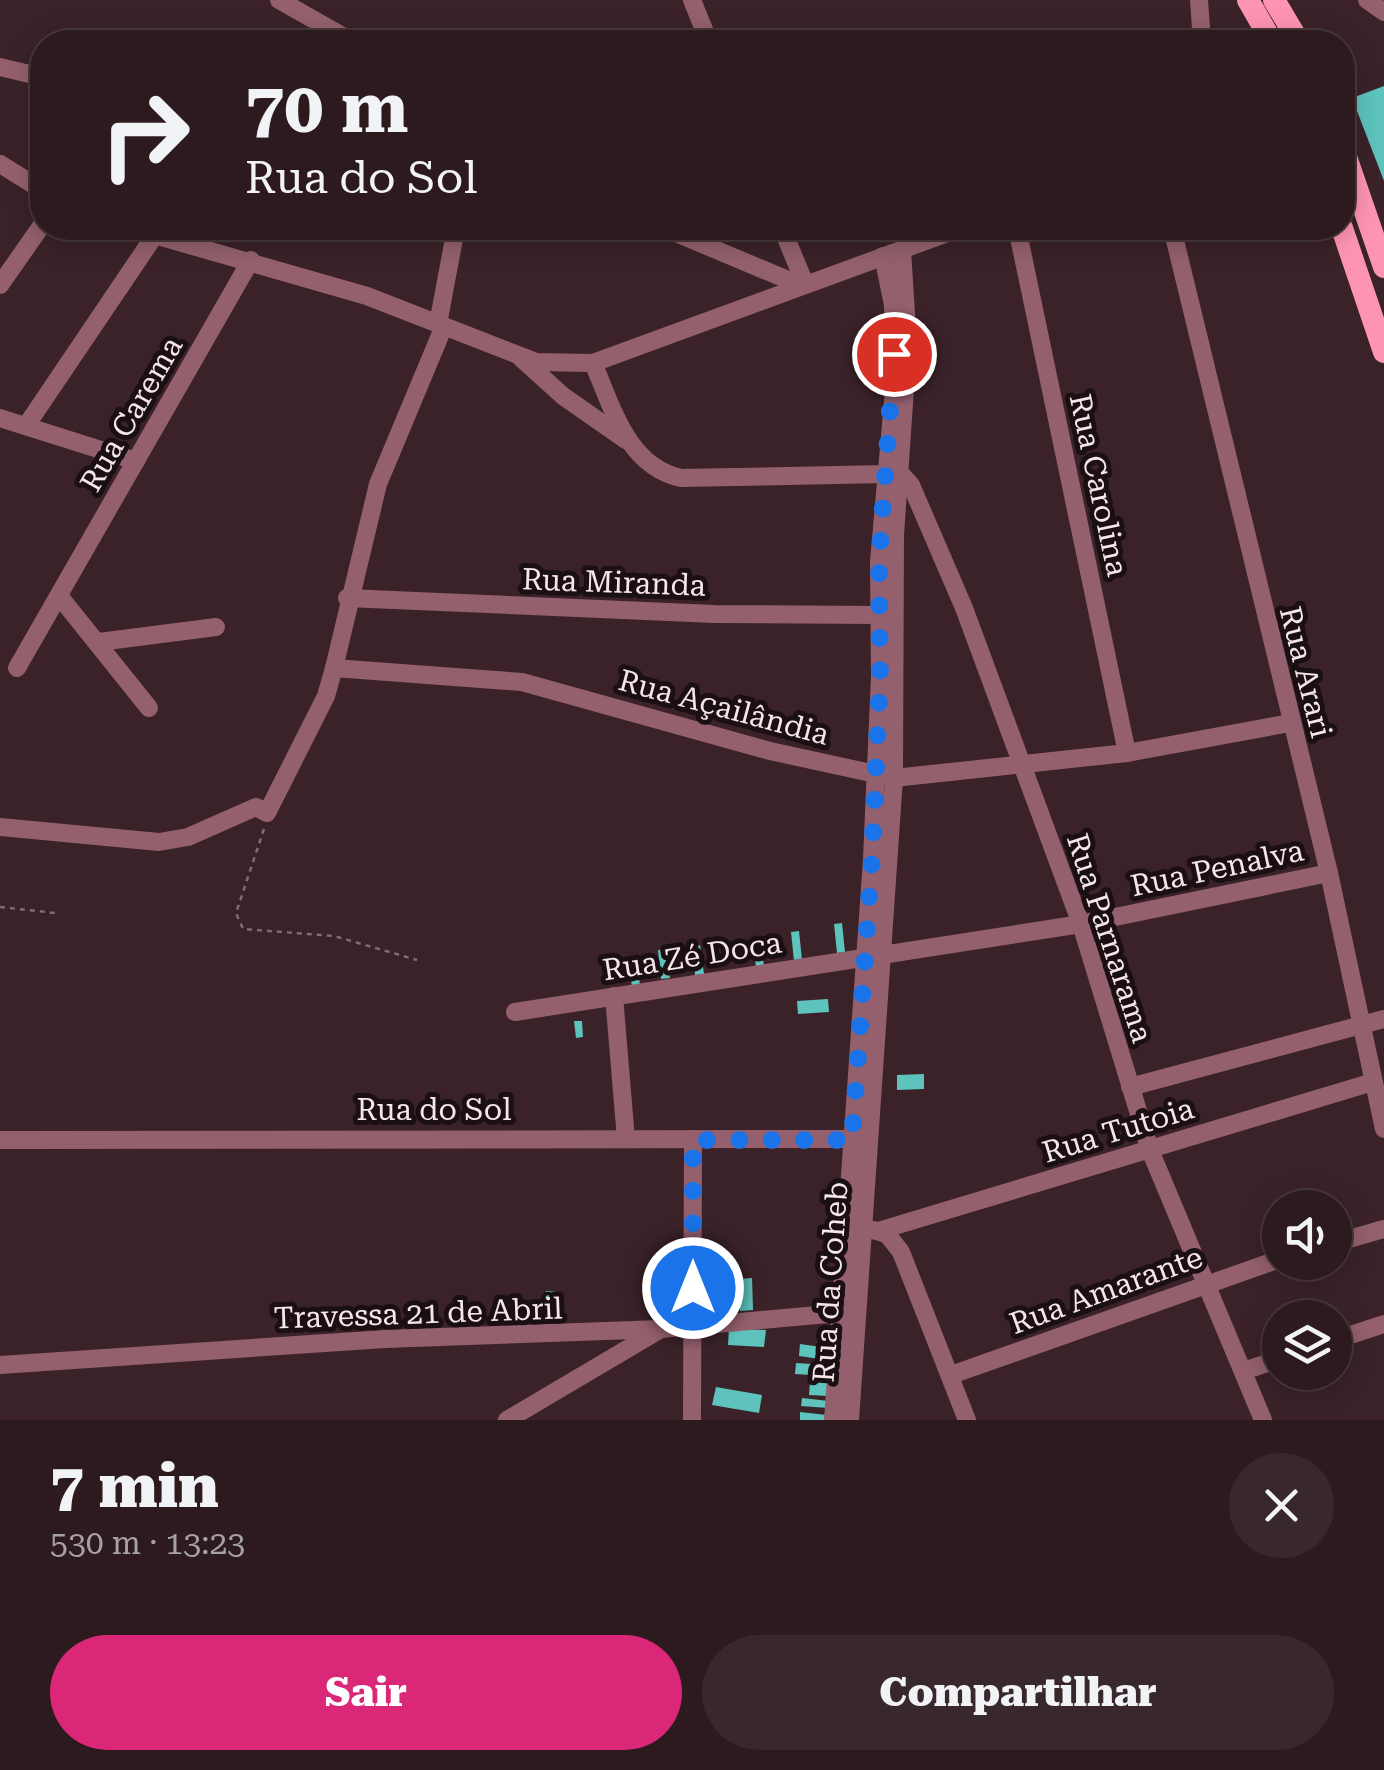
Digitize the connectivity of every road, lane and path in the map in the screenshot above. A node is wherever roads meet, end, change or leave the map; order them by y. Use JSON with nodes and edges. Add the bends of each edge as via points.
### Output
{"nodes":[{"id":1,"x":279,"y":0,"type":"edge"},
{"id":2,"x":692,"y":0,"type":"edge"},
{"id":3,"x":1199,"y":0,"type":"edge"},
{"id":4,"x":1248,"y":0,"type":"edge"},
{"id":5,"x":1274,"y":0,"type":"edge"},
{"id":6,"x":1367,"y":0,"type":"edge"},
{"id":7,"x":1384,"y":12,"type":"edge"},
{"id":8,"x":332,"y":30,"type":"edge"},
{"id":9,"x":704,"y":30,"type":"edge"},
{"id":10,"x":1201,"y":30,"type":"edge"},
{"id":11,"x":1265,"y":30,"type":"edge"},
{"id":12,"x":1292,"y":30,"type":"edge"},
{"id":13,"x":0,"y":67,"type":"edge"},
{"id":14,"x":30,"y":74,"type":"edge"},
{"id":15,"x":0,"y":164,"type":"edge"},
{"id":16,"x":30,"y":183,"type":"edge"},
{"id":17,"x":1355,"y":183,"type":"edge"},
{"id":18,"x":1368,"y":221,"type":"junction"},
{"id":19,"x":1355,"y":224,"type":"edge"},
{"id":20,"x":32,"y":240,"type":"edge"},
{"id":21,"x":153,"y":240,"type":"edge"},
{"id":22,"x":208,"y":240,"type":"edge"},
{"id":23,"x":454,"y":240,"type":"edge"},
{"id":24,"x":693,"y":240,"type":"edge"},
{"id":25,"x":786,"y":240,"type":"edge"},
{"id":26,"x":928,"y":240,"type":"edge"},
{"id":27,"x":1020,"y":240,"type":"edge"},
{"id":28,"x":1175,"y":240,"type":"edge"},
{"id":29,"x":1346,"y":240,"type":"edge"},
{"id":30,"x":902,"y":250,"type":"junction"},
{"id":31,"x":883,"y":256,"type":"junction"},
{"id":32,"x":251,"y":260,"type":"junction"},
{"id":33,"x":1384,"y":267,"type":"edge"},
{"id":34,"x":0,"y":285,"type":"edge"},
{"id":35,"x":802,"y":285,"type":"junction"},
{"id":36,"x":441,"y":325,"type":"junction"},
{"id":37,"x":1384,"y":352,"type":"edge"},
{"id":38,"x":517,"y":354,"type":"junction"},
{"id":39,"x":593,"y":363,"type":"junction"},
{"id":40,"x":0,"y":418,"type":"edge"},
{"id":41,"x":26,"y":426,"type":"junction"},
{"id":42,"x":629,"y":442,"type":"junction"},
{"id":43,"x":136,"y":461,"type":"junction"},
{"id":44,"x":894,"y":475,"type":"junction"},
{"id":45,"x":60,"y":597,"type":"junction"},
{"id":46,"x":347,"y":598,"type":"junction"},
{"id":47,"x":880,"y":615,"type":"junction"},
{"id":48,"x":216,"y":627,"type":"dead end"},
{"id":49,"x":99,"y":642,"type":"junction"},
{"id":50,"x":17,"y":668,"type":"dead end"},
{"id":51,"x":334,"y":668,"type":"junction"},
{"id":52,"x":149,"y":708,"type":"dead end"},
{"id":53,"x":1290,"y":723,"type":"junction"},
{"id":54,"x":1127,"y":753,"type":"junction"},
{"id":55,"x":1021,"y":767,"type":"junction"},
{"id":56,"x":885,"y":776,"type":"junction"},
{"id":57,"x":267,"y":813,"type":"junction"},
{"id":58,"x":0,"y":827,"type":"edge"},
{"id":59,"x":1329,"y":872,"type":"junction"},
{"id":60,"x":0,"y":907,"type":"edge"},
{"id":61,"x":55,"y":913,"type":"dead end"},
{"id":62,"x":1081,"y":924,"type":"junction"},
{"id":63,"x":871,"y":956,"type":"junction"},
{"id":64,"x":417,"y":960,"type":"dead end"},
{"id":65,"x":614,"y":996,"type":"junction"},
{"id":66,"x":514,"y":1012,"type":"dead end"},
{"id":67,"x":1384,"y":1018,"type":"edge"},
{"id":68,"x":1362,"y":1024,"type":"junction"},
{"id":69,"x":1373,"y":1082,"type":"junction"},
{"id":70,"x":1130,"y":1086,"type":"junction"},
{"id":71,"x":1384,"y":1129,"type":"edge"},
{"id":72,"x":626,"y":1139,"type":"junction"},
{"id":73,"x":860,"y":1139,"type":"junction"},
{"id":74,"x":0,"y":1140,"type":"edge"},
{"id":75,"x":693,"y":1140,"type":"junction"},
{"id":76,"x":1150,"y":1150,"type":"junction"},
{"id":77,"x":863,"y":1228,"type":"junction"},
{"id":78,"x":1384,"y":1229,"type":"edge"},
{"id":79,"x":1352,"y":1238,"type":"edge"},
{"id":80,"x":1262,"y":1265,"type":"edge"},
{"id":81,"x":1205,"y":1282,"type":"junction"},
{"id":82,"x":839,"y":1312,"type":"junction"},
{"id":83,"x":1384,"y":1324,"type":"edge"},
{"id":84,"x":694,"y":1325,"type":"junction"},
{"id":85,"x":661,"y":1329,"type":"junction"},
{"id":86,"x":1352,"y":1334,"type":"edge"},
{"id":87,"x":0,"y":1365,"type":"edge"},
{"id":88,"x":1262,"y":1365,"type":"edge"},
{"id":89,"x":1243,"y":1371,"type":"junction"},
{"id":90,"x":951,"y":1375,"type":"junction"},
{"id":91,"x":524,"y":1414,"type":"edge"},
{"id":92,"x":507,"y":1420,"type":"edge"},
{"id":93,"x":692,"y":1420,"type":"edge"},
{"id":94,"x":834,"y":1420,"type":"edge"},
{"id":95,"x":850,"y":1420,"type":"edge"},
{"id":96,"x":967,"y":1420,"type":"edge"},
{"id":97,"x":1262,"y":1420,"type":"edge"}],
"edges":[{"from":1,"to":8,"type":"street"},
{"from":2,"to":9,"type":"street"},
{"from":3,"to":10,"type":"street"},
{"from":4,"to":11,"type":"main road"},
{"from":5,"to":12,"type":"main road"},
{"from":6,"to":7,"type":"street"},
{"from":13,"to":14,"type":"street"},
{"from":15,"to":16,"type":"street"},
{"from":17,"to":18,"type":"main road"},
{"from":18,"to":19,"type":"main road"},
{"from":18,"to":33,"type":"main road"},
{"from":20,"to":34,"type":"street"},
{"from":21,"to":41,"type":"street"},
{"from":22,"to":32,"type":"street"},
{"from":23,"to":36,"type":"street"},
{"from":24,"to":35,"type":"street"},
{"from":25,"to":35,"type":"street"},
{"from":26,"to":30,"type":"street"},
{"from":27,"to":54,"type":"street","name":"Rua Carolina"},
{"from":28,"to":53,"type":"street","name":"Rua Arari"},
{"from":29,"to":37,"type":"main road"},
{"from":30,"to":31,"type":"street"},
{"from":30,"to":44,"type":"street","name":"Rua da Coheb","via":[[908,345]]},
{"from":31,"to":35,"type":"street"},
{"from":31,"to":44,"type":"street","name":"Rua da Coheb","via":[[891,286]]},
{"from":32,"to":36,"type":"street"},
{"from":32,"to":43,"type":"street","name":"Rua Carema"},
{"from":35,"to":39,"type":"street"},
{"from":36,"to":38,"type":"street"},
{"from":36,"to":46,"type":"street","via":[[378,484]]},
{"from":38,"to":39,"type":"street","via":[[554,364]]},
{"from":38,"to":42,"type":"street"},
{"from":39,"to":42,"type":"street"},
{"from":40,"to":41,"type":"street"},
{"from":41,"to":43,"type":"street"},
{"from":42,"to":44,"type":"street","via":[[646,464],[680,478]]},
{"from":43,"to":45,"type":"street","name":"Rua Carema"},
{"from":44,"to":47,"type":"street","name":"Rua da Coheb"},
{"from":44,"to":55,"type":"street","name":"Rua Parnarama","via":[[918,496],[934,530]]},
{"from":44,"to":56,"type":"street","name":"Rua da Coheb"},
{"from":45,"to":49,"type":"street"},
{"from":45,"to":50,"type":"street","name":"Rua Carema"},
{"from":46,"to":47,"type":"street","name":"Rua Miranda"},
{"from":46,"to":51,"type":"street"},
{"from":47,"to":56,"type":"street","name":"Rua da Coheb"},
{"from":48,"to":49,"type":"street"},
{"from":49,"to":52,"type":"street"},
{"from":51,"to":56,"type":"street","name":"Rua Açailândia","via":[[522,682]]},
{"from":51,"to":57,"type":"street"},
{"from":53,"to":54,"type":"street","name":"Rua Açailândia"},
{"from":53,"to":59,"type":"street","name":"Rua Arari"},
{"from":54,"to":55,"type":"street","name":"Rua Açailândia"},
{"from":55,"to":56,"type":"street","name":"Rua Açailândia"},
{"from":55,"to":62,"type":"street","name":"Rua Parnarama"},
{"from":56,"to":63,"type":"street","name":"Rua da Coheb"},
{"from":57,"to":58,"type":"street","via":[[256,806],[188,837],[159,842]]},
{"from":57,"to":64,"type":"path","via":[[236,913],[243,929],[334,936]]},
{"from":59,"to":62,"type":"street","name":"Rua Penalva"},
{"from":59,"to":68,"type":"street","name":"Rua Arari"},
{"from":60,"to":61,"type":"path"},
{"from":62,"to":63,"type":"street","name":"Rua Penalva"},
{"from":62,"to":70,"type":"street","name":"Rua Parnarama"},
{"from":63,"to":65,"type":"street","name":"Rua Zé Doca"},
{"from":63,"to":73,"type":"street","name":"Rua da Coheb"},
{"from":65,"to":66,"type":"street","name":"Rua Zé Doca"},
{"from":65,"to":72,"type":"street"},
{"from":67,"to":68,"type":"street"},
{"from":68,"to":69,"type":"street","name":"Rua Arari"},
{"from":68,"to":70,"type":"street"},
{"from":69,"to":71,"type":"street","name":"Rua Arari"},
{"from":69,"to":76,"type":"street","name":"Rua Tutoia"},
{"from":70,"to":76,"type":"street","name":"Rua Parnarama"},
{"from":72,"to":74,"type":"street","name":"Rua do Sol"},
{"from":72,"to":75,"type":"street","name":"Rua do Sol"},
{"from":73,"to":75,"type":"street","name":"Rua do Sol"},
{"from":73,"to":77,"type":"street","name":"Rua da Coheb"},
{"from":75,"to":84,"type":"street"},
{"from":76,"to":77,"type":"street","name":"Rua Tutoia"},
{"from":76,"to":81,"type":"street","name":"Rua Parnarama"},
{"from":77,"to":82,"type":"street","name":"Rua da Coheb"},
{"from":77,"to":90,"type":"street","via":[[888,1234],[902,1252]]},
{"from":77,"to":95,"type":"street","name":"Rua da Coheb"},
{"from":78,"to":79,"type":"street"},
{"from":80,"to":81,"type":"street","name":"Rua Amarante"},
{"from":81,"to":89,"type":"street","name":"Rua Parnarama"},
{"from":81,"to":90,"type":"street","name":"Rua Amarante"},
{"from":82,"to":84,"type":"street","name":"Travessa 21 de Abril"},
{"from":82,"to":94,"type":"street","name":"Rua da Coheb"},
{"from":83,"to":86,"type":"street"},
{"from":84,"to":85,"type":"street","name":"Travessa 21 de Abril"},
{"from":84,"to":93,"type":"street"},
{"from":85,"to":87,"type":"street","name":"Travessa 21 de Abril","via":[[385,1339]]},
{"from":85,"to":91,"type":"street"},
{"from":88,"to":89,"type":"street"},
{"from":89,"to":97,"type":"street","name":"Rua Parnarama"},
{"from":90,"to":96,"type":"street"},
{"from":91,"to":92,"type":"street"}]}
